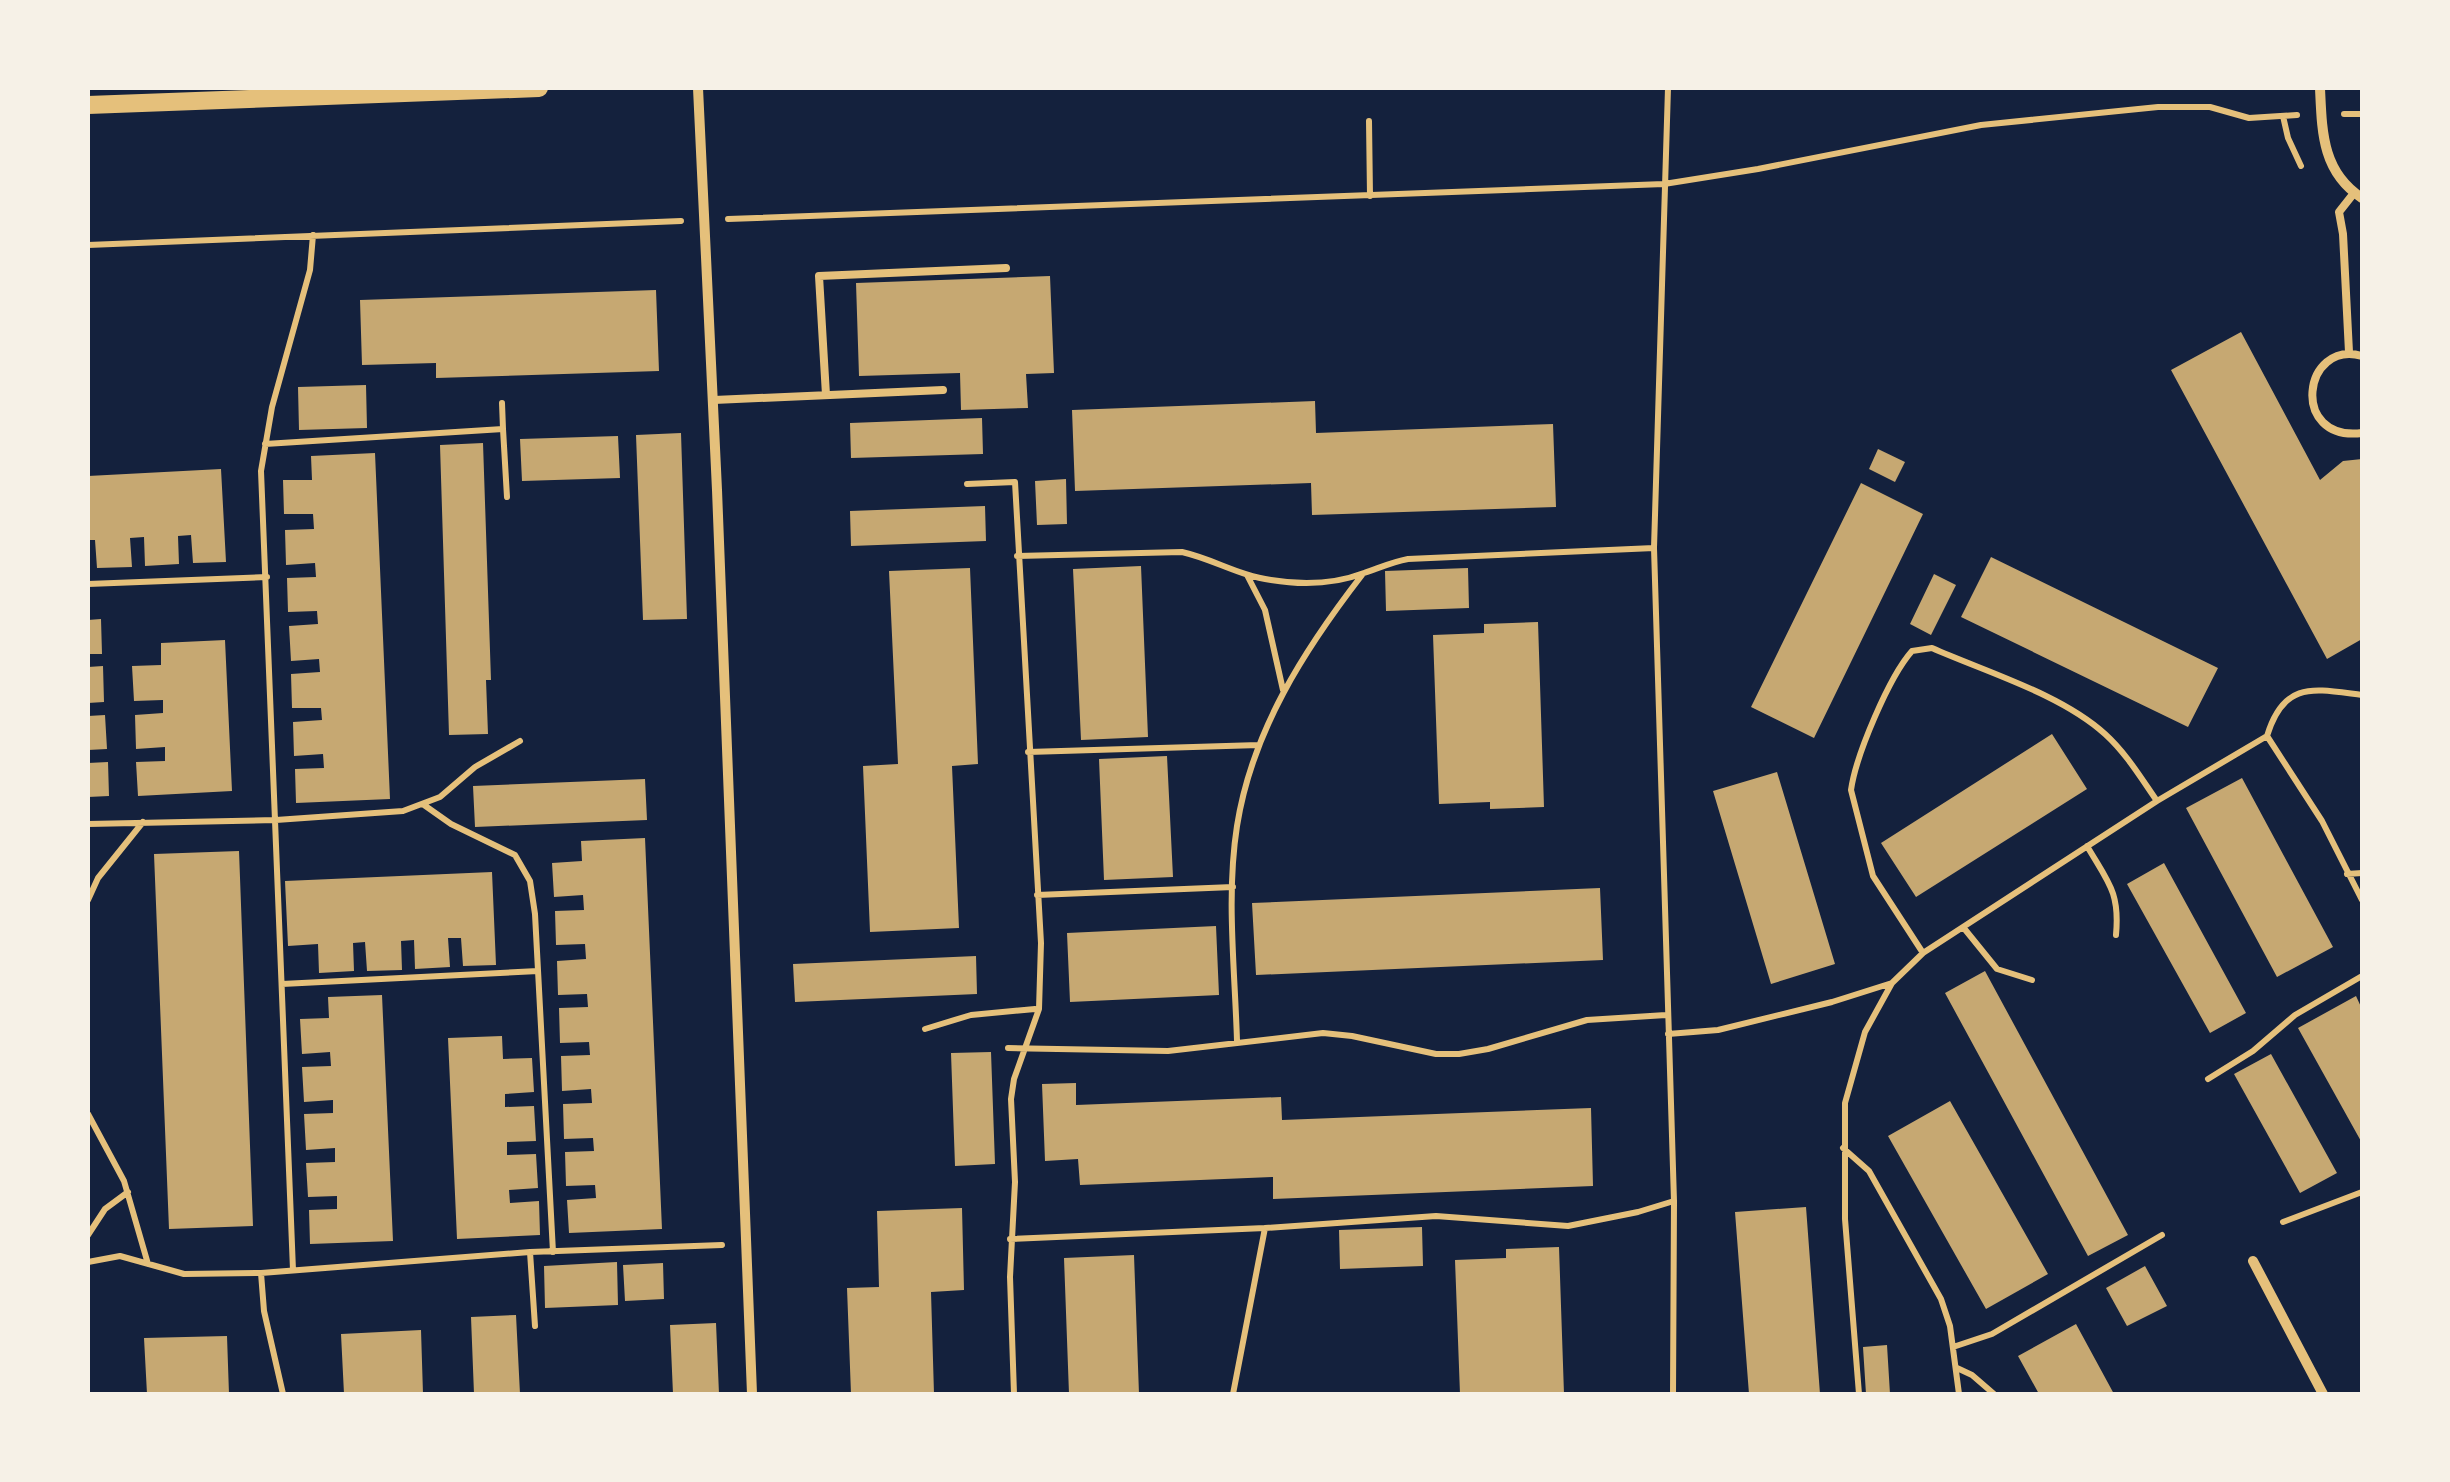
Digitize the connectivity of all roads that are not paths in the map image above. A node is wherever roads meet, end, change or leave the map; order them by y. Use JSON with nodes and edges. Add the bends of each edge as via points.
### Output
{"nodes":[{"id":1,"x":539,"y":88,"type":"edge"},
{"id":2,"x":698,"y":88,"type":"edge"},
{"id":3,"x":2320,"y":88,"type":"edge"},
{"id":4,"x":88,"y":105,"type":"edge"},
{"id":5,"x":2358,"y":196,"type":"edge"},
{"id":6,"x":1006,"y":268,"type":"dead end"},
{"id":7,"x":2348,"y":352,"type":"junction"},
{"id":8,"x":2362,"y":356,"type":"edge"},
{"id":9,"x":943,"y":390,"type":"dead end"},
{"id":10,"x":826,"y":395,"type":"junction"},
{"id":11,"x":714,"y":400,"type":"junction"},
{"id":12,"x":2362,"y":433,"type":"edge"},
{"id":13,"x":2253,"y":1261,"type":"dead end"},
{"id":14,"x":752,"y":1394,"type":"edge"},
{"id":15,"x":2324,"y":1394,"type":"edge"}],
"edges":[{"from":1,"to":4,"type":"street"},
{"from":2,"to":11,"type":"street"},
{"from":3,"to":5,"type":"street","via":[[2326,148],[2338,179]]},
{"from":5,"to":7,"type":"lane","via":[[2338,212]]},
{"from":6,"to":10,"type":"lane","via":[[820,276]]},
{"from":7,"to":8,"type":"lane"},
{"from":7,"to":12,"type":"lane","via":[[2329,360],[2311,393],[2326,425]]},
{"from":9,"to":10,"type":"lane"},
{"from":10,"to":11,"type":"lane"},
{"from":11,"to":14,"type":"street"},
{"from":13,"to":15,"type":"street"}]}
